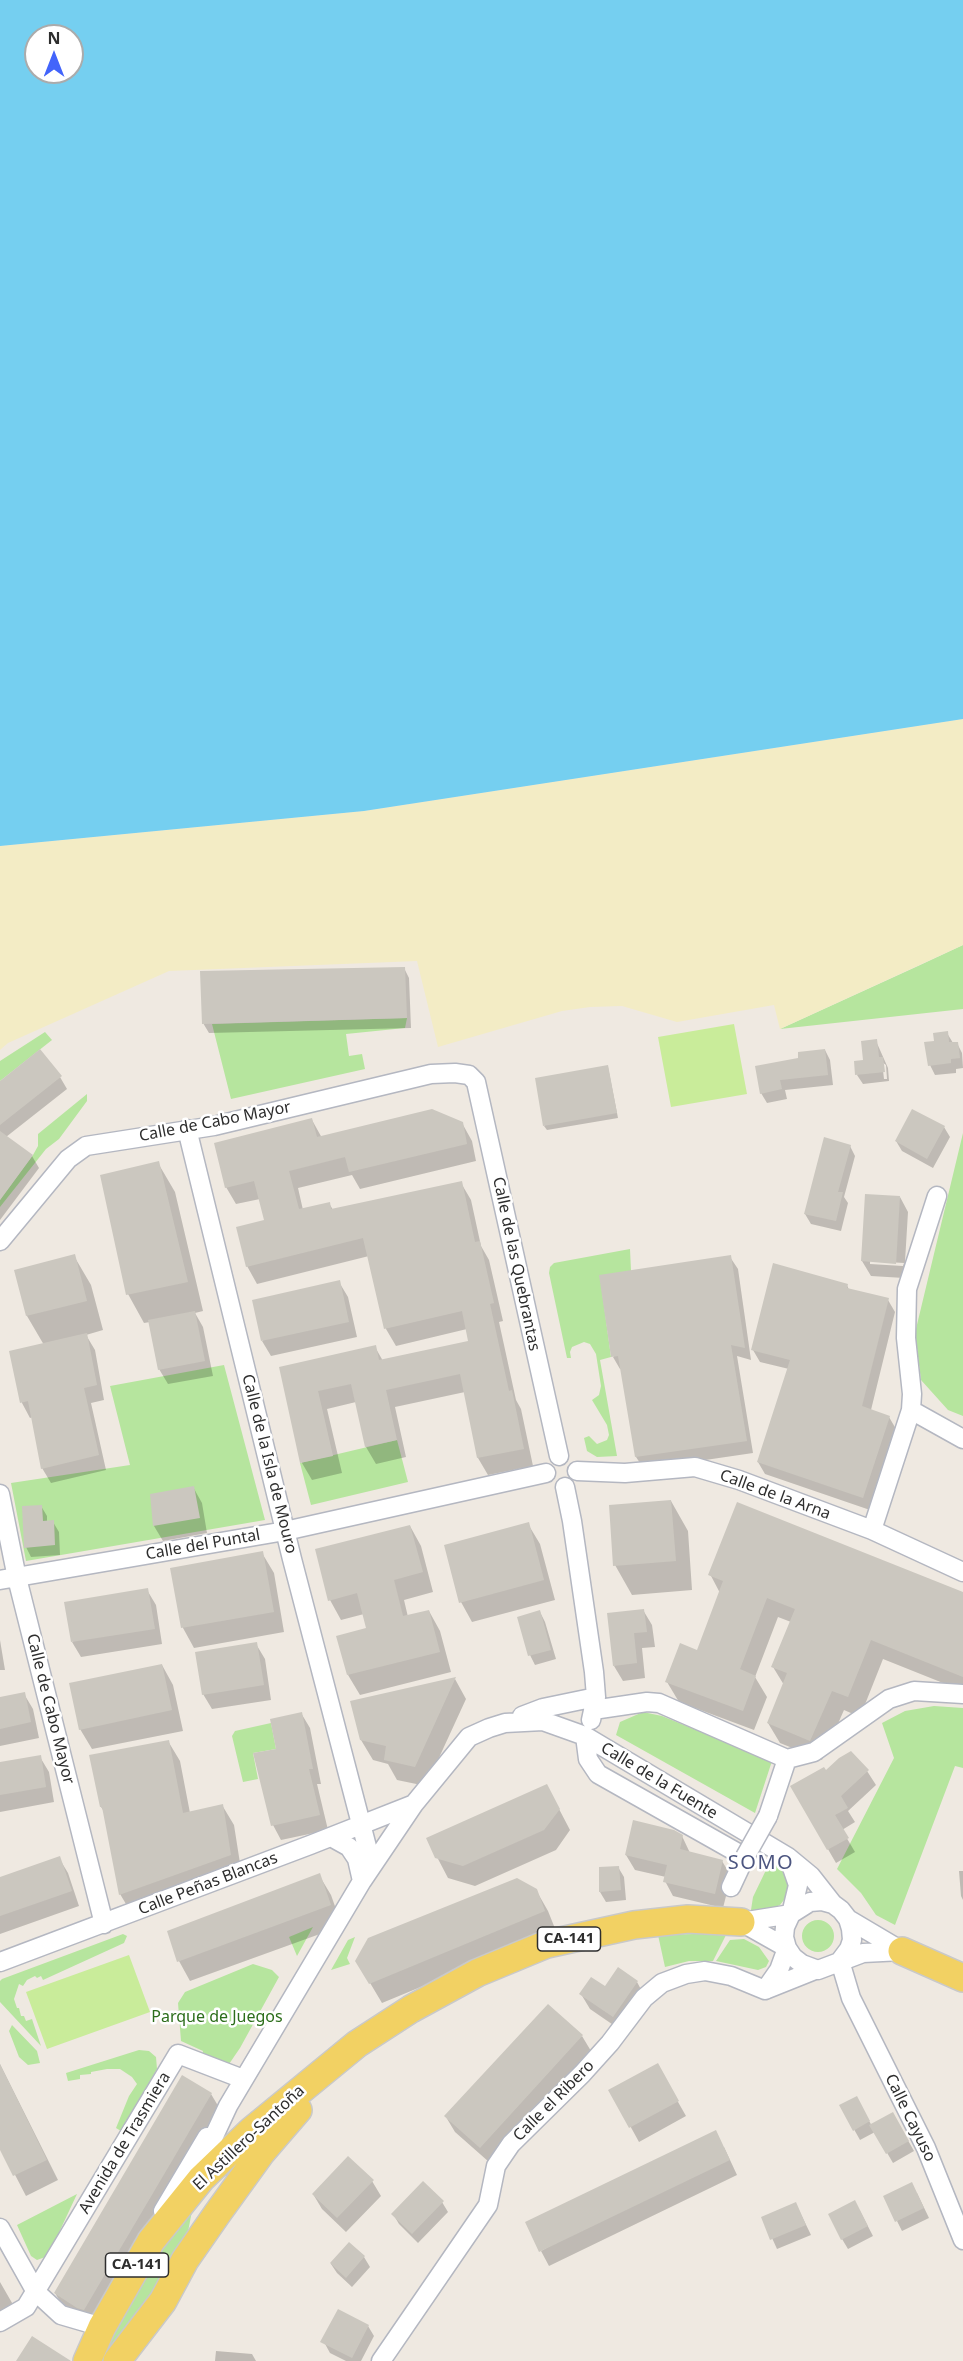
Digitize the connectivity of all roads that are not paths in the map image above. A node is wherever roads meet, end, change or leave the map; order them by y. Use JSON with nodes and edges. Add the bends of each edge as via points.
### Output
{"nodes":[{"id":1,"x":469,"y":1075,"type":"joint"},
{"id":2,"x":186,"y":1130,"type":"junction"},
{"id":3,"x":938,"y":1196,"type":"dead end"},
{"id":4,"x":0,"y":1241,"type":"edge"},
{"id":5,"x":911,"y":1410,"type":"junction"},
{"id":6,"x":963,"y":1439,"type":"edge"},
{"id":7,"x":559,"y":1456,"type":"junction"},
{"id":8,"x":577,"y":1471,"type":"junction"},
{"id":9,"x":546,"y":1473,"type":"junction"},
{"id":10,"x":565,"y":1487,"type":"junction"},
{"id":11,"x":0,"y":1494,"type":"edge"},
{"id":12,"x":872,"y":1530,"type":"junction"},
{"id":13,"x":285,"y":1531,"type":"junction"},
{"id":14,"x":963,"y":1572,"type":"edge"},
{"id":15,"x":8,"y":1579,"type":"edge"},
{"id":16,"x":963,"y":1694,"type":"edge"},
{"id":17,"x":595,"y":1704,"type":"junction"},
{"id":18,"x":505,"y":1723,"type":"junction"},
{"id":19,"x":585,"y":1736,"type":"junction"},
{"id":20,"x":787,"y":1759,"type":"junction"},
{"id":21,"x":354,"y":1799,"type":"junction"},
{"id":22,"x":414,"y":1804,"type":"junction"},
{"id":23,"x":387,"y":1814,"type":"junction"},
{"id":24,"x":361,"y":1825,"type":"junction"},
{"id":25,"x":331,"y":1837,"type":"junction"},
{"id":26,"x":745,"y":1857,"type":"junction"},
{"id":27,"x":788,"y":1857,"type":"junction"},
{"id":28,"x":367,"y":1873,"type":"junction"},
{"id":29,"x":731,"y":1887,"type":"dead end"},
{"id":30,"x":832,"y":1904,"type":"junction"},
{"id":31,"x":791,"y":1914,"type":"junction"},
{"id":32,"x":848,"y":1919,"type":"junction"},
{"id":33,"x":741,"y":1922,"type":"junction"},
{"id":34,"x":104,"y":1924,"type":"junction"},
{"id":35,"x":787,"y":1948,"type":"junction"},
{"id":36,"x":902,"y":1951,"type":"junction"},
{"id":37,"x":840,"y":1961,"type":"junction"},
{"id":38,"x":0,"y":1962,"type":"edge"},
{"id":39,"x":816,"y":1970,"type":"junction"},
{"id":40,"x":963,"y":1977,"type":"edge"},
{"id":41,"x":765,"y":1990,"type":"junction"},
{"id":42,"x":851,"y":1998,"type":"junction"},
{"id":43,"x":411,"y":2009,"type":"junction"},
{"id":44,"x":243,"y":2079,"type":"junction"},
{"id":45,"x":228,"y":2106,"type":"junction"},
{"id":46,"x":201,"y":2179,"type":"junction"},
{"id":47,"x":0,"y":2228,"type":"edge"},
{"id":48,"x":963,"y":2240,"type":"edge"},
{"id":49,"x":151,"y":2241,"type":"junction"},
{"id":50,"x":185,"y":2260,"type":"junction"},
{"id":51,"x":36,"y":2292,"type":"junction"},
{"id":52,"x":0,"y":2322,"type":"edge"},
{"id":53,"x":102,"y":2327,"type":"junction"},
{"id":54,"x":87,"y":2361,"type":"edge"},
{"id":55,"x":117,"y":2361,"type":"edge"},
{"id":56,"x":381,"y":2361,"type":"edge"}],
"edges":[{"from":1,"to":2,"type":"street","name":"Calle de Cabo Mayor","via":[[431,1074]]},
{"from":1,"to":7,"type":"street","name":"Calle de las Quebrantas","via":[[476,1082]]},
{"from":2,"to":4,"type":"street","name":"Calle de Cabo Mayor","via":[[86,1146],[69,1159]]},
{"from":2,"to":13,"type":"street","name":"Calle de la Isla de Mouro"},
{"from":3,"to":5,"type":"street","via":[[908,1289],[906,1338]]},
{"from":5,"to":6,"type":"street"},
{"from":5,"to":12,"type":"street"},
{"from":7,"to":8,"type":"street","via":[[574,1461]]},
{"from":7,"to":9,"type":"street","via":[[548,1464]]},
{"from":8,"to":10,"type":"street","via":[[573,1483]]},
{"from":8,"to":12,"type":"street","name":"Calle de la Arna","via":[[625,1473],[695,1467]]},
{"from":9,"to":10,"type":"street","via":[[550,1483]]},
{"from":9,"to":13,"type":"street","name":"Calle del Puntal"},
{"from":10,"to":17,"type":"street"},
{"from":11,"to":15,"type":"street","name":"Calle de Cabo Mayor"},
{"from":12,"to":14,"type":"street","name":"Calle de la Arna"},
{"from":13,"to":15,"type":"street","name":"Calle del Puntal"},
{"from":13,"to":21,"type":"street","name":"Calle de la Isla de Mouro"},
{"from":15,"to":34,"type":"street","name":"Calle de Cabo Mayor"},
{"from":16,"to":20,"type":"street","via":[[914,1691],[889,1699],[814,1752]]},
{"from":17,"to":18,"type":"street","via":[[543,1708]]},
{"from":17,"to":19,"type":"street"},
{"from":17,"to":20,"type":"street","via":[[659,1703]]},
{"from":18,"to":19,"type":"street","via":[[543,1721]]},
{"from":18,"to":22,"type":"street","via":[[469,1737]]},
{"from":19,"to":26,"type":"street","name":"Calle de la Fuente","via":[[588,1759],[598,1774]]},
{"from":19,"to":27,"type":"street","name":"Calle de la Fuente"},
{"from":20,"to":26,"type":"street","bridge":true,"via":[[768,1816]]},
{"from":21,"to":23,"type":"street"},
{"from":21,"to":24,"type":"street","name":"Calle de la Isla de Mouro"},
{"from":22,"to":23,"type":"street","name":"Calle Peñas Blancas"},
{"from":22,"to":28,"type":"street"},
{"from":23,"to":24,"type":"street","name":"Calle Peñas Blancas"},
{"from":24,"to":25,"type":"street","name":"Calle Peñas Blancas"},
{"from":24,"to":28,"type":"street","name":"Calle de la Isla de Mouro"},
{"from":25,"to":28,"type":"street","via":[[349,1846]]},
{"from":25,"to":34,"type":"street","name":"Calle Peñas Blancas"},
{"from":26,"to":29,"type":"street"},
{"from":27,"to":30,"type":"street","name":"Calle de la Fuente","via":[[811,1876]]},
{"from":27,"to":31,"type":"street","via":[[798,1885]]},
{"from":28,"to":44,"type":"street"},
{"from":30,"to":31,"type":"street","via":[[810,1902]]},
{"from":30,"to":32,"type":"street"},
{"from":31,"to":33,"type":"street"},
{"from":31,"to":35,"type":"street","via":[[785,1927]]},
{"from":32,"to":36,"type":"street"},
{"from":32,"to":37,"type":"street","via":[[852,1940]]},
{"from":33,"to":35,"type":"street"},
{"from":33,"to":43,"type":"main road","name":"El Astillero-Santoña","number":"CA-141","via":[[688,1920],[634,1925],[547,1944],[477,1973]]},
{"from":34,"to":38,"type":"street","name":"Calle Peñas Blancas"},
{"from":35,"to":39,"type":"street","via":[[793,1957]]},
{"from":35,"to":41,"type":"street","via":[[779,1970]]},
{"from":36,"to":37,"type":"street","via":[[863,1953]]},
{"from":36,"to":40,"type":"main road"},
{"from":37,"to":39,"type":"street"},
{"from":37,"to":42,"type":"street"},
{"from":39,"to":41,"type":"street"},
{"from":39,"to":42,"type":"street"},
{"from":41,"to":56,"type":"street","name":"Calle el Ribero","via":[[705,1971],[662,1983],[644,1998],[582,2074],[511,2144],[496,2166],[488,2205]]},
{"from":42,"to":48,"type":"street","name":"Calle Cayuso","via":[[926,2148]]},
{"from":43,"to":46,"type":"main road","name":"El Astillero-Santoña","number":"CA-141","via":[[357,2044],[251,2131]]},
{"from":43,"to":50,"type":"main road","name":"El Astillero-Santoña","number":"CA-141","via":[[288,2119]]},
{"from":44,"to":45,"type":"street"},
{"from":44,"to":51,"type":"street","name":"Avenida de Trasmiera","via":[[178,2054]]},
{"from":45,"to":46,"type":"street","via":[[208,2149]]},
{"from":45,"to":49,"type":"street","via":[[164,2209]]},
{"from":46,"to":49,"type":"main road","name":"El Astillero-Santoña","number":"CA-141"},
{"from":46,"to":50,"type":"main road","number":"CA-141","via":[[200,2220]]},
{"from":47,"to":51,"type":"street"},
{"from":49,"to":53,"type":"main road","name":"El Astillero-Santoña","number":"CA-141"},
{"from":50,"to":55,"type":"main road","name":"El Astillero-Santoña","number":"CA-141","via":[[162,2301]]},
{"from":51,"to":52,"type":"street","via":[[26,2307]]},
{"from":51,"to":53,"type":"street","via":[[61,2315]]},
{"from":53,"to":54,"type":"main road","name":"El Astillero-Santoña","number":"CA-141"}]}
